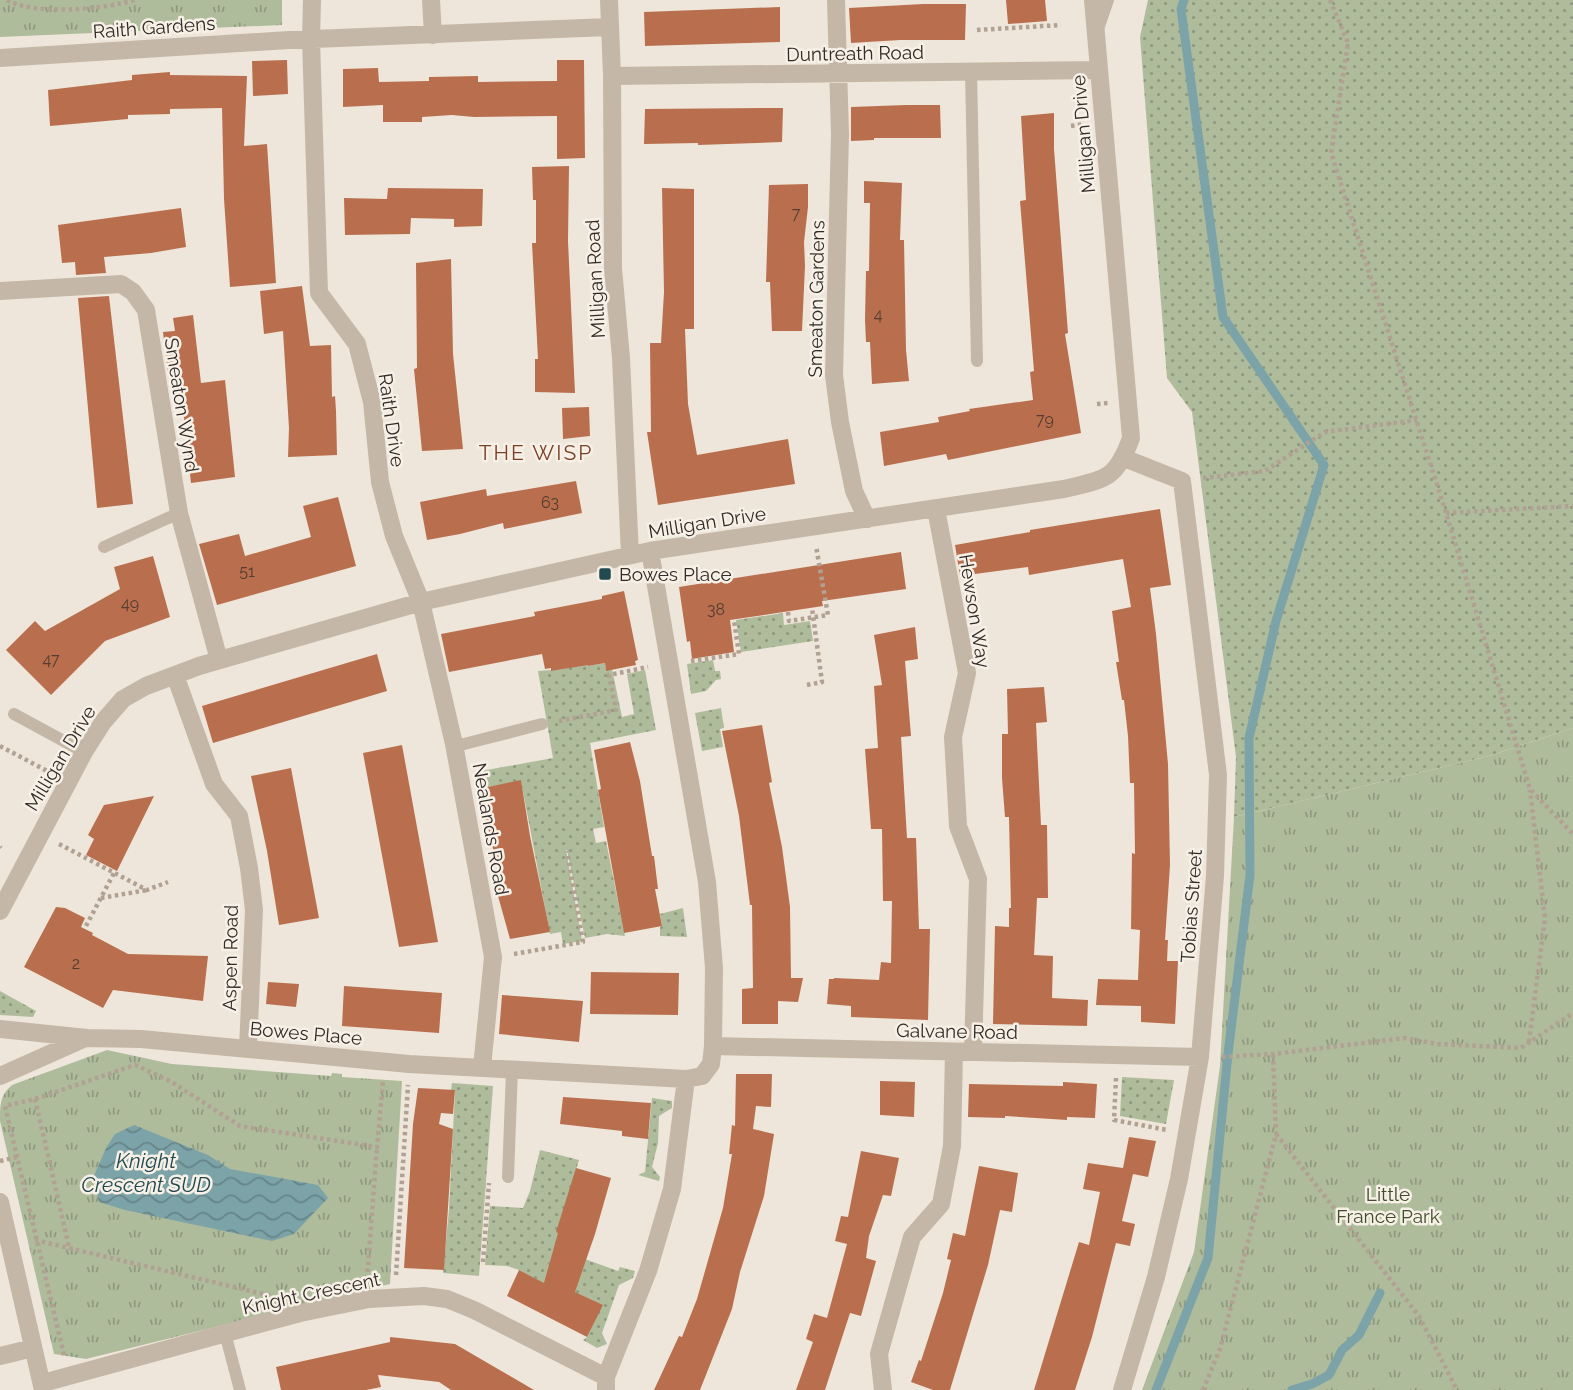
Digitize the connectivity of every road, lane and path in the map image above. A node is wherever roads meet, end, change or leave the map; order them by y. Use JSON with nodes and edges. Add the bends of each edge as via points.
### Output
{"nodes":[{"id":1,"x":7,"y":0,"type":"edge"},
{"id":2,"x":135,"y":0,"type":"edge"},
{"id":3,"x":312,"y":0,"type":"edge"},
{"id":4,"x":431,"y":0,"type":"edge"},
{"id":5,"x":609,"y":0,"type":"edge"},
{"id":6,"x":836,"y":0,"type":"edge"},
{"id":7,"x":1093,"y":0,"type":"edge"},
{"id":8,"x":1108,"y":0,"type":"edge"},
{"id":9,"x":1330,"y":0,"type":"edge"},
{"id":10,"x":1061,"y":25,"type":"dead end"},
{"id":11,"x":609,"y":27,"type":"junction"},
{"id":12,"x":977,"y":30,"type":"dead end"},
{"id":13,"x":1096,"y":34,"type":"junction"},
{"id":14,"x":433,"y":35,"type":"junction"},
{"id":15,"x":310,"y":40,"type":"junction"},
{"id":16,"x":0,"y":58,"type":"edge"},
{"id":17,"x":1098,"y":70,"type":"junction"},
{"id":18,"x":971,"y":72,"type":"junction"},
{"id":19,"x":836,"y":74,"type":"junction"},
{"id":20,"x":612,"y":76,"type":"junction"},
{"id":21,"x":0,"y":292,"type":"edge"},
{"id":22,"x":977,"y":361,"type":"dead end"},
{"id":23,"x":1417,"y":420,"type":"junction"},
{"id":24,"x":1124,"y":457,"type":"junction"},
{"id":25,"x":1182,"y":481,"type":"junction"},
{"id":26,"x":1573,"y":506,"type":"edge"},
{"id":27,"x":936,"y":509,"type":"junction"},
{"id":28,"x":179,"y":513,"type":"junction"},
{"id":29,"x":1446,"y":513,"type":"junction"},
{"id":30,"x":867,"y":519,"type":"junction"},
{"id":31,"x":813,"y":527,"type":"junction"},
{"id":32,"x":104,"y":547,"type":"dead end"},
{"id":33,"x":650,"y":551,"type":"junction"},
{"id":34,"x":630,"y":555,"type":"junction"},
{"id":35,"x":421,"y":602,"type":"junction"},
{"id":36,"x":812,"y":608,"type":"dead end"},
{"id":37,"x":788,"y":612,"type":"dead end"},
{"id":38,"x":813,"y":618,"type":"junction"},
{"id":39,"x":734,"y":620,"type":"dead end"},
{"id":40,"x":219,"y":660,"type":"junction"},
{"id":41,"x":670,"y":663,"type":"junction"},
{"id":42,"x":175,"y":675,"type":"junction"},
{"id":43,"x":807,"y":685,"type":"dead end"},
{"id":44,"x":14,"y":714,"type":"dead end"},
{"id":45,"x":542,"y":724,"type":"joint"},
{"id":46,"x":454,"y":744,"type":"junction"},
{"id":47,"x":0,"y":746,"type":"edge"},
{"id":48,"x":83,"y":752,"type":"junction"},
{"id":49,"x":67,"y":780,"type":"junction"},
{"id":50,"x":1530,"y":789,"type":"junction"},
{"id":51,"x":39,"y":834,"type":"junction"},
{"id":52,"x":1573,"y":834,"type":"edge"},
{"id":53,"x":567,"y":852,"type":"dead end"},
{"id":54,"x":114,"y":873,"type":"junction"},
{"id":55,"x":168,"y":881,"type":"dead end"},
{"id":56,"x":147,"y":890,"type":"junction"},
{"id":57,"x":100,"y":898,"type":"junction"},
{"id":58,"x":0,"y":911,"type":"edge"},
{"id":59,"x":86,"y":926,"type":"dead end"},
{"id":60,"x":492,"y":957,"type":"junction"},
{"id":61,"x":1573,"y":1013,"type":"edge"},
{"id":62,"x":0,"y":1029,"type":"edge"},
{"id":63,"x":87,"y":1038,"type":"junction"},
{"id":64,"x":1529,"y":1042,"type":"junction"},
{"id":65,"x":713,"y":1046,"type":"junction"},
{"id":66,"x":248,"y":1049,"type":"junction"},
{"id":67,"x":954,"y":1052,"type":"junction"},
{"id":68,"x":973,"y":1052,"type":"junction"},
{"id":69,"x":1273,"y":1054,"type":"junction"},
{"id":70,"x":1116,"y":1056,"type":"junction"},
{"id":71,"x":1200,"y":1057,"type":"junction"},
{"id":72,"x":1220,"y":1057,"type":"dead end"},
{"id":73,"x":385,"y":1061,"type":"junction"},
{"id":74,"x":410,"y":1063,"type":"junction"},
{"id":75,"x":482,"y":1067,"type":"junction"},
{"id":76,"x":512,"y":1069,"type":"junction"},
{"id":77,"x":0,"y":1076,"type":"edge"},
{"id":78,"x":686,"y":1079,"type":"junction"},
{"id":79,"x":35,"y":1099,"type":"junction"},
{"id":80,"x":1187,"y":1134,"type":"junction"},
{"id":81,"x":1276,"y":1134,"type":"junction"},
{"id":82,"x":377,"y":1147,"type":"junction"},
{"id":83,"x":17,"y":1157,"type":"junction"},
{"id":84,"x":0,"y":1161,"type":"edge"},
{"id":85,"x":508,"y":1177,"type":"joint"},
{"id":86,"x":0,"y":1202,"type":"edge"},
{"id":87,"x":35,"y":1240,"type":"junction"},
{"id":88,"x":69,"y":1247,"type":"junction"},
{"id":89,"x":483,"y":1262,"type":"dead end"},
{"id":90,"x":394,"y":1297,"type":"junction"},
{"id":91,"x":369,"y":1299,"type":"junction"},
{"id":92,"x":300,"y":1313,"type":"junction"},
{"id":93,"x":225,"y":1332,"type":"junction"},
{"id":94,"x":33,"y":1348,"type":"junction"},
{"id":95,"x":0,"y":1356,"type":"edge"},
{"id":96,"x":69,"y":1376,"type":"junction"},
{"id":97,"x":606,"y":1383,"type":"edge"},
{"id":98,"x":43,"y":1387,"type":"edge"},
{"id":99,"x":240,"y":1390,"type":"edge"},
{"id":100,"x":883,"y":1390,"type":"edge"},
{"id":101,"x":1122,"y":1390,"type":"edge"},
{"id":102,"x":1203,"y":1390,"type":"edge"},
{"id":103,"x":1457,"y":1390,"type":"edge"}],
"edges":[{"from":1,"to":2,"type":"path","via":[[37,9],[113,6]]},
{"from":3,"to":15,"type":"street","name":"Raith Drive"},
{"from":4,"to":14,"type":"street"},
{"from":5,"to":11,"type":"street","name":"Milligan Road"},
{"from":6,"to":19,"type":"street","name":"Smeaton Gardens"},
{"from":7,"to":13,"type":"street","name":"Milligan Drive"},
{"from":8,"to":13,"type":"lane"},
{"from":9,"to":23,"type":"path","via":[[1348,43],[1331,153]]},
{"from":10,"to":12,"type":"path"},
{"from":11,"to":14,"type":"street","name":"Raith Gardens"},
{"from":11,"to":20,"type":"street","name":"Milligan Road"},
{"from":13,"to":17,"type":"street","name":"Milligan Drive"},
{"from":14,"to":15,"type":"street","name":"Raith Gardens"},
{"from":15,"to":16,"type":"street","name":"Raith Gardens"},
{"from":15,"to":35,"type":"street","name":"Raith Drive","via":[[319,293],[357,344],[372,402],[380,482],[394,536]]},
{"from":17,"to":18,"type":"street","name":"Duntreath Road"},
{"from":17,"to":24,"type":"street","name":"Milligan Drive","via":[[1128,402],[1130,438]]},
{"from":18,"to":19,"type":"street","name":"Duntreath Road"},
{"from":18,"to":22,"type":"lane"},
{"from":19,"to":20,"type":"street","name":"Duntreath Road"},
{"from":19,"to":30,"type":"street","name":"Smeaton Gardens","via":[[840,134],[834,375],[854,491]]},
{"from":20,"to":34,"type":"street","name":"Milligan Road","via":[[613,268]]},
{"from":21,"to":28,"type":"street","name":"Smeaton Wynd","via":[[121,284],[133,292],[146,310]]},
{"from":23,"to":25,"type":"path","via":[[1325,432],[1265,471]]},
{"from":23,"to":29,"type":"path"},
{"from":24,"to":25,"type":"street"},
{"from":24,"to":27,"type":"street","name":"Milligan Drive","via":[[1115,471],[1101,480]]},
{"from":25,"to":71,"type":"street","name":"Tobias Street","via":[[1218,775]]},
{"from":26,"to":29,"type":"path"},
{"from":27,"to":30,"type":"street","name":"Milligan Drive"},
{"from":27,"to":68,"type":"street","name":"Hewson Way","via":[[967,673],[953,737],[958,826],[978,879]]},
{"from":28,"to":32,"type":"lane"},
{"from":28,"to":40,"type":"street","name":"Smeaton Wynd"},
{"from":29,"to":50,"type":"path"},
{"from":30,"to":31,"type":"street","name":"Milligan Drive"},
{"from":31,"to":33,"type":"street","name":"Milligan Drive"},
{"from":31,"to":38,"type":"path","via":[[828,615]]},
{"from":33,"to":34,"type":"street","name":"Milligan Drive"},
{"from":33,"to":41,"type":"street"},
{"from":34,"to":35,"type":"street","name":"Milligan Drive"},
{"from":35,"to":40,"type":"street","name":"Milligan Drive"},
{"from":35,"to":46,"type":"street","name":"Nealands Road"},
{"from":36,"to":38,"type":"path"},
{"from":37,"to":38,"type":"path","via":[[789,621]]},
{"from":38,"to":43,"type":"path","via":[[822,682]]},
{"from":39,"to":41,"type":"path","via":[[739,654]]},
{"from":40,"to":42,"type":"street","name":"Milligan Drive"},
{"from":41,"to":45,"type":"path","via":[[609,675],[616,710]]},
{"from":41,"to":65,"type":"street","via":[[707,883],[714,968]]},
{"from":42,"to":48,"type":"street","name":"Milligan Drive","via":[[123,699]]},
{"from":42,"to":66,"type":"street","name":"Aspen Road","via":[[214,784],[239,816],[254,910]]},
{"from":44,"to":48,"type":"lane"},
{"from":45,"to":46,"type":"lane"},
{"from":46,"to":60,"type":"street","name":"Nealands Road"},
{"from":47,"to":49,"type":"path"},
{"from":48,"to":49,"type":"street","name":"Milligan Drive"},
{"from":49,"to":51,"type":"street","name":"Milligan Drive"},
{"from":50,"to":52,"type":"path"},
{"from":50,"to":64,"type":"path","via":[[1545,918]]},
{"from":51,"to":54,"type":"path"},
{"from":51,"to":58,"type":"street","name":"Milligan Drive"},
{"from":53,"to":60,"type":"path","via":[[583,942]]},
{"from":54,"to":56,"type":"path"},
{"from":54,"to":57,"type":"path"},
{"from":55,"to":56,"type":"path"},
{"from":56,"to":57,"type":"path"},
{"from":57,"to":59,"type":"path"},
{"from":60,"to":75,"type":"street","name":"Nealands Road"},
{"from":61,"to":64,"type":"path"},
{"from":62,"to":63,"type":"street","name":"Bowes Place"},
{"from":63,"to":66,"type":"street","name":"Bowes Place"},
{"from":63,"to":77,"type":"street","name":"Bowes Place"},
{"from":64,"to":69,"type":"path","via":[[1521,1048],[1405,1038]]},
{"from":65,"to":67,"type":"street","name":"Galvane Road"},
{"from":65,"to":78,"type":"street","via":[[711,1064],[702,1076]]},
{"from":66,"to":73,"type":"street","name":"Bowes Place"},
{"from":67,"to":68,"type":"street","name":"Galvane Road"},
{"from":67,"to":100,"type":"street","via":[[952,1146],[941,1204],[912,1237],[878,1354]]},
{"from":68,"to":70,"type":"street","name":"Galvane Road"},
{"from":69,"to":72,"type":"path"},
{"from":69,"to":81,"type":"path"},
{"from":70,"to":71,"type":"street","name":"Galvane Road"},
{"from":70,"to":80,"type":"path","via":[[1114,1120]]},
{"from":71,"to":80,"type":"street","name":"Tobias Street"},
{"from":73,"to":74,"type":"street","name":"Bowes Place"},
{"from":73,"to":82,"type":"path"},
{"from":74,"to":75,"type":"street","name":"Bowes Place"},
{"from":74,"to":90,"type":"path"},
{"from":75,"to":76,"type":"street","name":"Bowes Place"},
{"from":76,"to":78,"type":"street","name":"Bowes Place"},
{"from":76,"to":85,"type":"lane"},
{"from":78,"to":97,"type":"street","via":[[672,1189],[648,1271]]},
{"from":79,"to":82,"type":"path","via":[[135,1065],[170,1081],[240,1126]]},
{"from":79,"to":83,"type":"path","via":[[5,1107]]},
{"from":79,"to":88,"type":"path"},
{"from":80,"to":101,"type":"street","name":"Tobias Street","via":[[1156,1277]]},
{"from":81,"to":102,"type":"path","via":[[1220,1349]]},
{"from":81,"to":103,"type":"path","via":[[1419,1316]]},
{"from":82,"to":91,"type":"path"},
{"from":83,"to":84,"type":"path"},
{"from":83,"to":87,"type":"path"},
{"from":85,"to":89,"type":"path","via":[[489,1176]]},
{"from":86,"to":94,"type":"street"},
{"from":87,"to":88,"type":"path"},
{"from":87,"to":96,"type":"path"},
{"from":88,"to":92,"type":"path","via":[[291,1300]]},
{"from":90,"to":91,"type":"street","name":"Knight Crescent"},
{"from":90,"to":97,"type":"street","name":"Knight Crescent","via":[[447,1299]]},
{"from":91,"to":92,"type":"street","name":"Knight Crescent"},
{"from":92,"to":93,"type":"street","name":"Knight Crescent"},
{"from":93,"to":96,"type":"street","name":"Knight Crescent"},
{"from":93,"to":99,"type":"lane"},
{"from":94,"to":95,"type":"street"},
{"from":94,"to":98,"type":"street"},
{"from":96,"to":98,"type":"street","name":"Knight Crescent"}]}
